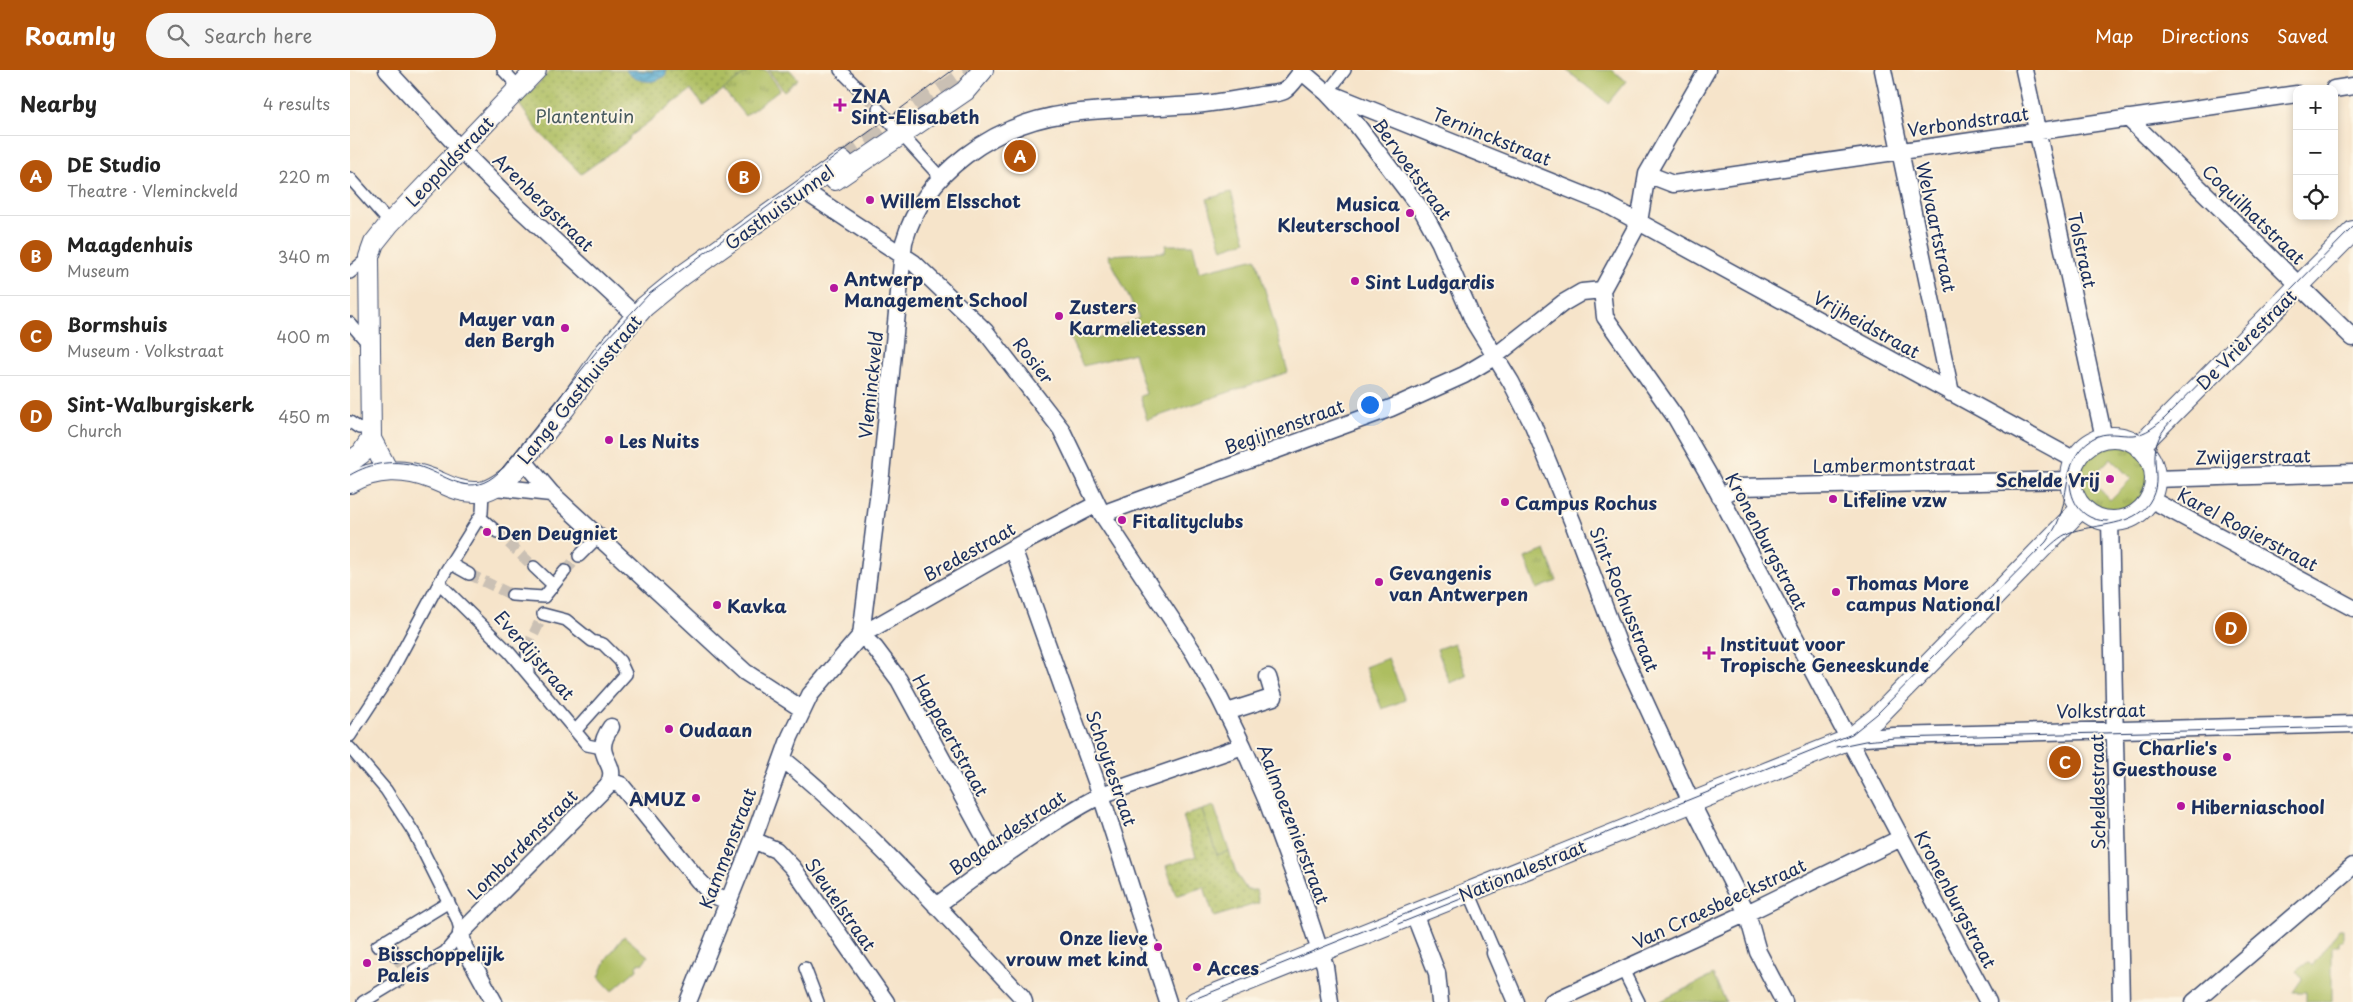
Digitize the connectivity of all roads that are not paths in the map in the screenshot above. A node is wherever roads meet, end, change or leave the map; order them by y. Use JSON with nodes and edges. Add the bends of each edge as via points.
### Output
{"nodes":[{"id":1,"x":387,"y":70,"type":"edge"},
{"id":2,"x":503,"y":70,"type":"edge"},
{"id":3,"x":536,"y":70,"type":"edge"},
{"id":4,"x":840,"y":70,"type":"edge"},
{"id":5,"x":983,"y":70,"type":"edge"},
{"id":6,"x":1345,"y":70,"type":"edge"},
{"id":7,"x":1707,"y":70,"type":"edge"},
{"id":8,"x":1883,"y":70,"type":"edge"},
{"id":9,"x":2024,"y":70,"type":"edge"},
{"id":10,"x":1301,"y":71,"type":"edge"},
{"id":11,"x":2353,"y":86,"type":"edge"},
{"id":12,"x":519,"y":87,"type":"junction"},
{"id":13,"x":2338,"y":88,"type":"edge"},
{"id":14,"x":1327,"y":93,"type":"junction"},
{"id":15,"x":865,"y":95,"type":"tunnel mouth"},
{"id":16,"x":2293,"y":95,"type":"edge"},
{"id":17,"x":878,"y":110,"type":"tunnel mouth"},
{"id":18,"x":2128,"y":118,"type":"junction"},
{"id":19,"x":2037,"y":132,"type":"junction"},
{"id":20,"x":902,"y":135,"type":"junction"},
{"id":21,"x":461,"y":150,"type":"junction"},
{"id":22,"x":1900,"y":151,"type":"junction"},
{"id":23,"x":843,"y":161,"type":"tunnel mouth"},
{"id":24,"x":1654,"y":176,"type":"junction"},
{"id":25,"x":350,"y":178,"type":"edge"},
{"id":26,"x":941,"y":178,"type":"junction"},
{"id":27,"x":812,"y":196,"type":"junction"},
{"id":28,"x":1639,"y":222,"type":"junction"},
{"id":29,"x":390,"y":223,"type":"junction"},
{"id":30,"x":2353,"y":231,"type":"edge"},
{"id":31,"x":715,"y":253,"type":"junction"},
{"id":32,"x":902,"y":256,"type":"junction"},
{"id":33,"x":369,"y":257,"type":"junction"},
{"id":34,"x":350,"y":273,"type":"edge"},
{"id":35,"x":2300,"y":286,"type":"junction"},
{"id":36,"x":1602,"y":290,"type":"junction"},
{"id":37,"x":636,"y":316,"type":"junction"},
{"id":38,"x":350,"y":323,"type":"edge"},
{"id":39,"x":2353,"y":338,"type":"edge"},
{"id":40,"x":369,"y":345,"type":"junction"},
{"id":41,"x":1494,"y":357,"type":"junction"},
{"id":42,"x":1951,"y":393,"type":"junction"},
{"id":43,"x":350,"y":422,"type":"edge"},
{"id":44,"x":369,"y":438,"type":"junction"},
{"id":45,"x":2104,"y":438,"type":"junction"},
{"id":46,"x":2139,"y":447,"type":"junction"},
{"id":47,"x":523,"y":460,"type":"junction"},
{"id":48,"x":2075,"y":460,"type":"junction"},
{"id":49,"x":350,"y":462,"type":"edge"},
{"id":50,"x":388,"y":471,"type":"junction"},
{"id":51,"x":2353,"y":473,"type":"edge"},
{"id":52,"x":2154,"y":479,"type":"junction"},
{"id":53,"x":2071,"y":480,"type":"junction"},
{"id":54,"x":350,"y":483,"type":"edge"},
{"id":55,"x":488,"y":489,"type":"junction"},
{"id":56,"x":551,"y":493,"type":"junction"},
{"id":57,"x":1720,"y":497,"type":"junction"},
{"id":58,"x":2150,"y":499,"type":"junction"},
{"id":59,"x":2082,"y":507,"type":"junction"},
{"id":60,"x":1100,"y":509,"type":"junction"},
{"id":61,"x":480,"y":517,"type":"junction"},
{"id":62,"x":2110,"y":522,"type":"junction"},
{"id":63,"x":498,"y":532,"type":"tunnel mouth"},
{"id":64,"x":598,"y":537,"type":"junction"},
{"id":65,"x":1013,"y":548,"type":"junction"},
{"id":66,"x":579,"y":556,"type":"tunnel mouth"},
{"id":67,"x":451,"y":564,"type":"junction"},
{"id":68,"x":534,"y":567,"type":"tunnel mouth"},
{"id":69,"x":565,"y":571,"type":"tunnel mouth"},
{"id":70,"x":469,"y":574,"type":"tunnel mouth"},
{"id":71,"x":439,"y":583,"type":"junction"},
{"id":72,"x":553,"y":585,"type":"junction"},
{"id":73,"x":512,"y":595,"type":"tunnel mouth"},
{"id":74,"x":544,"y":597,"type":"junction"},
{"id":75,"x":2353,"y":608,"type":"edge"},
{"id":76,"x":861,"y":635,"type":"junction"},
{"id":77,"x":527,"y":648,"type":"tunnel mouth"},
{"id":78,"x":528,"y":673,"type":"junction"},
{"id":79,"x":1268,"y":677,"type":"dead end"},
{"id":80,"x":802,"y":709,"type":"junction"},
{"id":81,"x":1227,"y":712,"type":"junction"},
{"id":82,"x":2353,"y":724,"type":"edge"},
{"id":83,"x":611,"y":726,"type":"dead end"},
{"id":84,"x":575,"y":730,"type":"junction"},
{"id":85,"x":2116,"y":730,"type":"junction"},
{"id":86,"x":350,"y":736,"type":"edge"},
{"id":87,"x":1850,"y":739,"type":"junction"},
{"id":88,"x":1243,"y":746,"type":"junction"},
{"id":89,"x":350,"y":748,"type":"edge"},
{"id":90,"x":602,"y":748,"type":"junction"},
{"id":91,"x":783,"y":759,"type":"junction"},
{"id":92,"x":610,"y":781,"type":"junction"},
{"id":93,"x":1101,"y":795,"type":"junction"},
{"id":94,"x":1692,"y":802,"type":"junction"},
{"id":95,"x":1901,"y":838,"type":"junction"},
{"id":96,"x":753,"y":840,"type":"junction"},
{"id":97,"x":997,"y":860,"type":"junction"},
{"id":98,"x":2353,"y":866,"type":"edge"},
{"id":99,"x":1469,"y":892,"type":"junction"},
{"id":100,"x":728,"y":901,"type":"junction"},
{"id":101,"x":449,"y":902,"type":"junction"},
{"id":102,"x":936,"y":906,"type":"junction"},
{"id":103,"x":1747,"y":913,"type":"junction"},
{"id":104,"x":1414,"y":914,"type":"junction"},
{"id":105,"x":461,"y":934,"type":"junction"},
{"id":106,"x":1320,"y":951,"type":"junction"},
{"id":107,"x":1495,"y":953,"type":"joint"},
{"id":108,"x":396,"y":956,"type":"tunnel mouth"},
{"id":109,"x":804,"y":968,"type":"dead end"},
{"id":110,"x":1623,"y":970,"type":"junction"},
{"id":111,"x":413,"y":971,"type":"dead end"},
{"id":112,"x":401,"y":979,"type":"dead end"},
{"id":113,"x":694,"y":1000,"type":"edge"},
{"id":114,"x":363,"y":1002,"type":"edge"},
{"id":115,"x":494,"y":1002,"type":"edge"},
{"id":116,"x":818,"y":1002,"type":"edge"},
{"id":117,"x":886,"y":1002,"type":"edge"},
{"id":118,"x":1024,"y":1002,"type":"edge"},
{"id":119,"x":1168,"y":1002,"type":"edge"},
{"id":120,"x":1195,"y":1002,"type":"edge"},
{"id":121,"x":1330,"y":1002,"type":"edge"},
{"id":122,"x":1440,"y":1002,"type":"edge"},
{"id":123,"x":1516,"y":1002,"type":"edge"},
{"id":124,"x":1552,"y":1002,"type":"edge"},
{"id":125,"x":1639,"y":1002,"type":"edge"},
{"id":126,"x":1784,"y":1002,"type":"edge"},
{"id":127,"x":1988,"y":1002,"type":"edge"},
{"id":128,"x":2121,"y":1002,"type":"edge"},
{"id":129,"x":2194,"y":1002,"type":"edge"}],
"edges":[{"from":1,"to":21,"type":"street","name":"Arenbergstraat"},
{"from":2,"to":12,"type":"street"},
{"from":3,"to":12,"type":"street","name":"Leopoldstraat"},
{"from":4,"to":15,"type":"street"},
{"from":5,"to":20,"type":"street","name":"Lange Gasthuisstraat","via":[[965,91]]},
{"from":6,"to":14,"type":"street"},
{"from":7,"to":24,"type":"street"},
{"from":8,"to":22,"type":"street","name":"Welvaartstraat"},
{"from":9,"to":19,"type":"street","name":"Tolstraat"},
{"from":10,"to":14,"type":"street"},
{"from":10,"to":26,"type":"street","name":"Vleminckveld","via":[[1285,91],[1218,103],[1065,114],[1014,129],[975,149]]},
{"from":11,"to":13,"type":"street"},
{"from":12,"to":21,"type":"street","name":"Leopoldstraat"},
{"from":14,"to":28,"type":"street","name":"Terninckstraat","via":[[1595,200]]},
{"from":14,"to":41,"type":"street","name":"Bervoetstraat","via":[[1357,125],[1424,212],[1474,322]]},
{"from":16,"to":18,"type":"street","name":"Verbondstraat"},
{"from":17,"to":20,"type":"street"},
{"from":18,"to":19,"type":"street","name":"Verbondstraat"},
{"from":18,"to":35,"type":"street","name":"Coquilhatstraat"},
{"from":19,"to":22,"type":"street","name":"Verbondstraat"},
{"from":19,"to":45,"type":"street","name":"Tolstraat"},
{"from":20,"to":26,"type":"street"},
{"from":20,"to":27,"type":"street","name":"Lange Gasthuisstraat"},
{"from":21,"to":29,"type":"street","name":"Leopoldstraat"},
{"from":21,"to":37,"type":"street","name":"Arenbergstraat"},
{"from":22,"to":24,"type":"street","name":"Verbondstraat","via":[[1673,184]]},
{"from":22,"to":42,"type":"street","name":"Welvaartstraat"},
{"from":23,"to":31,"type":"street","name":"Gasthuistunnel"},
{"from":24,"to":28,"type":"street"},
{"from":25,"to":29,"type":"street"},
{"from":26,"to":32,"type":"street","name":"Vleminckveld","via":[[915,211]]},
{"from":27,"to":31,"type":"street","name":"Lange Gasthuisstraat","via":[[741,246]]},
{"from":27,"to":32,"type":"street","name":"Rosier"},
{"from":28,"to":36,"type":"street"},
{"from":28,"to":42,"type":"street","name":"Vrijheidstraat"},
{"from":29,"to":33,"type":"street","name":"Leopoldstraat","via":[[374,243]]},
{"from":30,"to":35,"type":"street","name":"De Vrièrestraat"},
{"from":31,"to":37,"type":"street","name":"Lange Gasthuisstraat","via":[[678,279]]},
{"from":32,"to":60,"type":"street","name":"Rosier","via":[[914,263],[984,331],[1013,366],[1061,429]]},
{"from":32,"to":76,"type":"street","name":"Vleminckveld","via":[[881,474]]},
{"from":33,"to":34,"type":"street"},
{"from":33,"to":40,"type":"street"},
{"from":35,"to":39,"type":"street","name":"Coquilhatstraat"},
{"from":35,"to":46,"type":"street","name":"De Vrièrestraat"},
{"from":36,"to":41,"type":"street","name":"Begijnenstraat","via":[[1582,292]]},
{"from":36,"to":57,"type":"street","name":"Kronenburgstraat","via":[[1605,317],[1676,418]]},
{"from":37,"to":47,"type":"street","name":"Lange Gasthuisstraat"},
{"from":38,"to":40,"type":"street"},
{"from":40,"to":44,"type":"street"},
{"from":41,"to":60,"type":"street","name":"Begijnenstraat","via":[[1464,375],[1391,408]]},
{"from":41,"to":94,"type":"street","name":"Sint-Rochusstraat","via":[[1533,425],[1618,643]]},
{"from":42,"to":48,"type":"street","name":"Vrijheidstraat"},
{"from":43,"to":44,"type":"street"},
{"from":44,"to":49,"type":"street"},
{"from":44,"to":50,"type":"street"},
{"from":45,"to":46,"type":"street","via":[[2126,439]]},
{"from":45,"to":48,"type":"street","via":[[2084,448]]},
{"from":46,"to":52,"type":"street","via":[[2150,461]]},
{"from":47,"to":55,"type":"street","name":"Lange Gasthuisstraat","via":[[511,475]]},
{"from":47,"to":56,"type":"street"},
{"from":48,"to":53,"type":"street"},
{"from":50,"to":54,"type":"street","via":[[369,474]]},
{"from":50,"to":55,"type":"street","via":[[416,474],[460,490]]},
{"from":51,"to":52,"type":"street","name":"Zwijgerstraat"},
{"from":52,"to":58,"type":"street"},
{"from":53,"to":57,"type":"street","name":"Lambermontstraat","via":[[1738,487]]},
{"from":53,"to":59,"type":"street","via":[[2074,495]]},
{"from":55,"to":56,"type":"street"},
{"from":55,"to":61,"type":"street"},
{"from":56,"to":64,"type":"street"},
{"from":57,"to":87,"type":"street","name":"Kronenburgstraat"},
{"from":58,"to":62,"type":"street","via":[[2128,518]]},
{"from":58,"to":75,"type":"street","name":"Karel Rogierstraat"},
{"from":59,"to":62,"type":"street"},
{"from":59,"to":87,"type":"street","name":"Nationalestraat","via":[[1877,717]]},
{"from":60,"to":65,"type":"street","name":"Bredestraat"},
{"from":60,"to":81,"type":"street","name":"Aalmoezenierstraat","via":[[1194,653]]},
{"from":61,"to":63,"type":"street"},
{"from":61,"to":67,"type":"street"},
{"from":62,"to":85,"type":"street","name":"Scheldestraat"},
{"from":64,"to":66,"type":"street"},
{"from":64,"to":80,"type":"street","via":[[745,672]]},
{"from":65,"to":76,"type":"street","name":"Bredestraat"},
{"from":65,"to":93,"type":"street","name":"Schoytestraat"},
{"from":67,"to":70,"type":"street"},
{"from":67,"to":71,"type":"street"},
{"from":68,"to":72,"type":"street"},
{"from":69,"to":72,"type":"street"},
{"from":71,"to":78,"type":"street","name":"Everdijstraat"},
{"from":71,"to":86,"type":"street","via":[[388,678]]},
{"from":72,"to":74,"type":"street"},
{"from":73,"to":74,"type":"street"},
{"from":74,"to":84,"type":"street","via":[[542,616],[566,620],[592,642],[603,644],[620,661],[626,674]]},
{"from":76,"to":80,"type":"street","name":"Kammenstraat"},
{"from":76,"to":97,"type":"street","name":"Happaertstraat","via":[[899,680]]},
{"from":77,"to":78,"type":"street"},
{"from":78,"to":84,"type":"street","name":"Everdijstraat"},
{"from":79,"to":81,"type":"street","via":[[1274,697]]},
{"from":80,"to":91,"type":"street","name":"Kammenstraat"},
{"from":81,"to":88,"type":"street","name":"Aalmoezenierstraat"},
{"from":82,"to":85,"type":"street","name":"Volkstraat"},
{"from":83,"to":90,"type":"street"},
{"from":84,"to":90,"type":"street","name":"Everdijstraat","via":[[587,745]]},
{"from":85,"to":87,"type":"street","name":"Volkstraat"},
{"from":85,"to":128,"type":"street","name":"Scheldestraat"},
{"from":87,"to":94,"type":"street","name":"Nationalestraat"},
{"from":87,"to":95,"type":"street","name":"Kronenburgstraat"},
{"from":88,"to":93,"type":"street","name":"Bogaardestraat"},
{"from":88,"to":106,"type":"street","name":"Aalmoezenierstraat","via":[[1267,801]]},
{"from":89,"to":101,"type":"street","via":[[386,790],[414,833]]},
{"from":90,"to":92,"type":"street","via":[[611,768]]},
{"from":91,"to":96,"type":"street","name":"Kammenstraat"},
{"from":91,"to":102,"type":"street","via":[[834,802]]},
{"from":92,"to":100,"type":"street","via":[[621,785],[681,862],[713,895]]},
{"from":92,"to":105,"type":"street","name":"Lombardenstraat"},
{"from":93,"to":97,"type":"street","name":"Bogaardestraat","via":[[1036,832]]},
{"from":93,"to":119,"type":"street","name":"Schoytestraat"},
{"from":94,"to":99,"type":"street","name":"Nationalestraat"},
{"from":94,"to":103,"type":"street","name":"Sint-Rochusstraat"},
{"from":95,"to":103,"type":"street","name":"Van Craesbeeckstraat"},
{"from":95,"to":127,"type":"street","name":"Kronenburgstraat"},
{"from":96,"to":100,"type":"street","name":"Kammenstraat"},
{"from":96,"to":117,"type":"street","name":"Sleutelstraat","via":[[776,850],[793,868]]},
{"from":97,"to":102,"type":"street","name":"Bogaardestraat"},
{"from":98,"to":129,"type":"street"},
{"from":99,"to":104,"type":"street","name":"Nationalestraat"},
{"from":99,"to":107,"type":"street"},
{"from":100,"to":113,"type":"street","name":"Kammenstraat"},
{"from":101,"to":105,"type":"street"},
{"from":101,"to":108,"type":"street","via":[[382,943]]},
{"from":102,"to":118,"type":"street"},
{"from":103,"to":110,"type":"street","name":"Van Craesbeeckstraat"},
{"from":103,"to":126,"type":"street","name":"Sint-Rochusstraat","via":[[1758,952]]},
{"from":104,"to":106,"type":"street","name":"Nationalestraat"},
{"from":104,"to":122,"type":"street","via":[[1437,973]]},
{"from":105,"to":111,"type":"street","via":[[445,952]]},
{"from":105,"to":115,"type":"street","via":[[464,947]]},
{"from":106,"to":120,"type":"street","name":"Nationalestraat"},
{"from":106,"to":121,"type":"street","name":"Aalmoezenierstraat"},
{"from":107,"to":123,"type":"street"},
{"from":109,"to":116,"type":"street"},
{"from":110,"to":124,"type":"street","name":"Van Craesbeeckstraat"},
{"from":110,"to":125,"type":"street"},
{"from":112,"to":114,"type":"street"}]}
